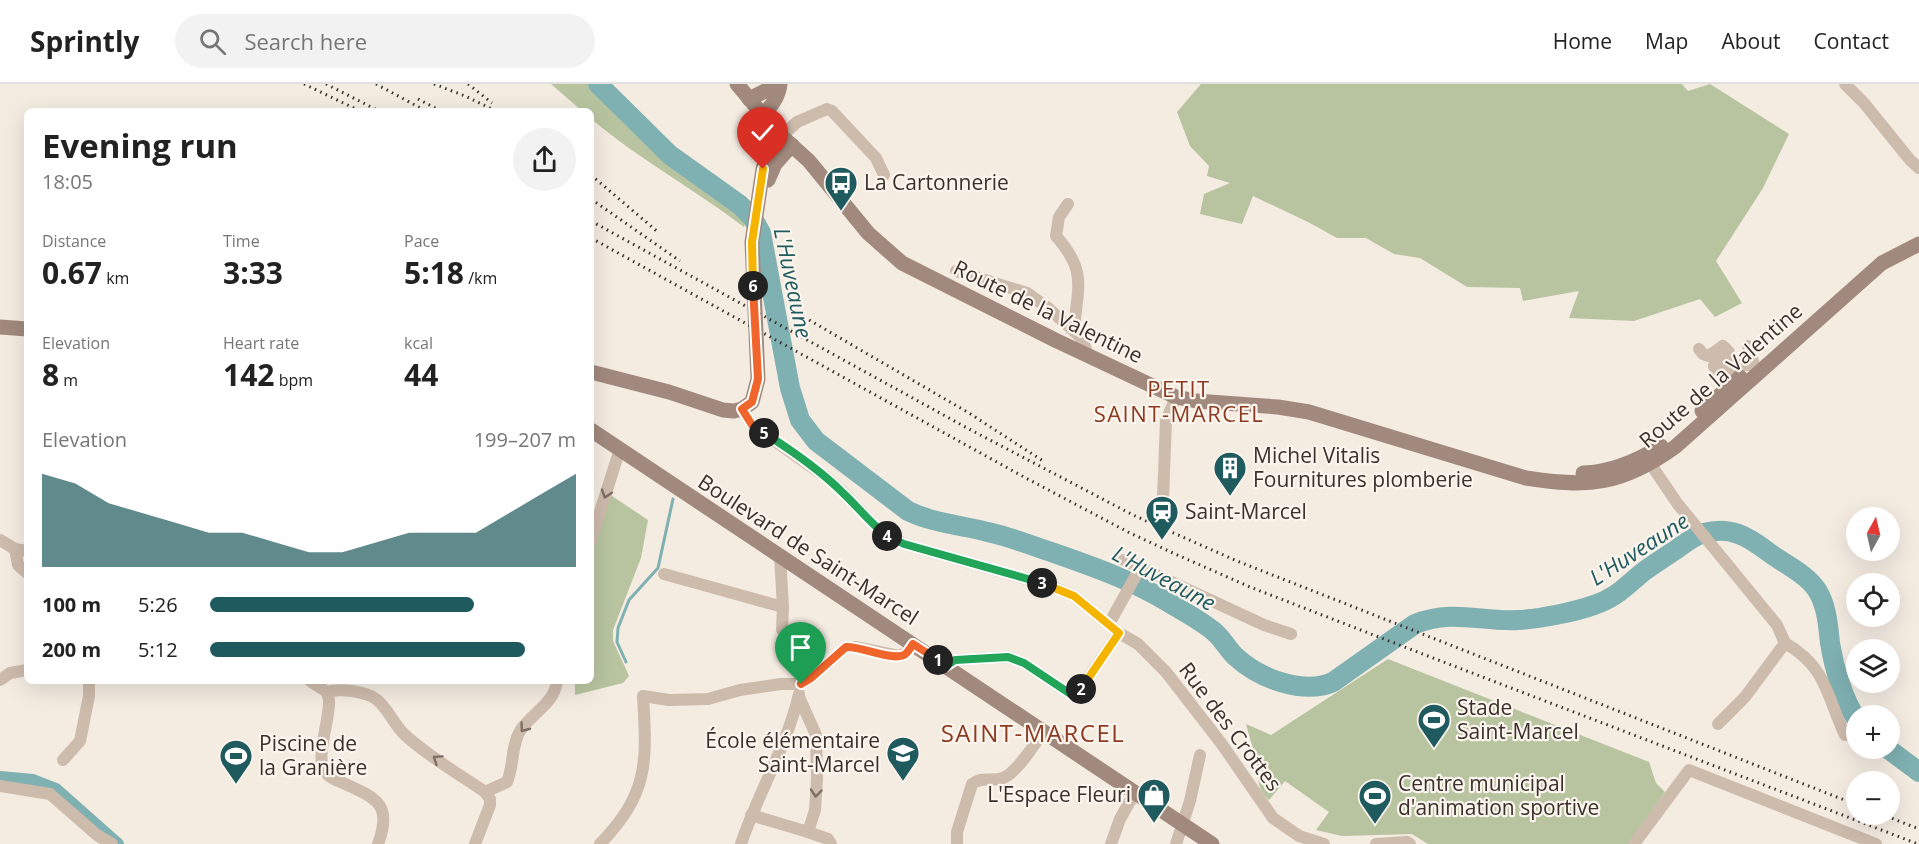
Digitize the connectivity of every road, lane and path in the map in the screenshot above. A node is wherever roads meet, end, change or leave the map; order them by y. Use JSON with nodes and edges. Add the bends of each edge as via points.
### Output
{"nodes":[{"id":1,"x":737,"y":84,"type":"edge"},
{"id":2,"x":774,"y":84,"type":"edge"},
{"id":3,"x":780,"y":84,"type":"edge"},
{"id":4,"x":1845,"y":84,"type":"edge"},
{"id":5,"x":749,"y":99,"type":"junction"},
{"id":6,"x":763,"y":115,"type":"junction"},
{"id":7,"x":784,"y":138,"type":"junction"},
{"id":8,"x":1919,"y":168,"type":"edge"},
{"id":9,"x":884,"y":175,"type":"dead end"},
{"id":10,"x":1068,"y":204,"type":"dead end"},
{"id":11,"x":1919,"y":233,"type":"edge"},
{"id":12,"x":1919,"y":243,"type":"edge"},
{"id":13,"x":956,"y":271,"type":"dead end"},
{"id":14,"x":0,"y":327,"type":"edge"},
{"id":15,"x":24,"y":329,"type":"edge"},
{"id":16,"x":1074,"y":330,"type":"junction"},
{"id":17,"x":1748,"y":346,"type":"dead end"},
{"id":18,"x":1699,"y":349,"type":"dead end"},
{"id":19,"x":1088,"y":356,"type":"junction"},
{"id":20,"x":1754,"y":365,"type":"junction"},
{"id":21,"x":594,"y":373,"type":"edge"},
{"id":22,"x":1743,"y":388,"type":"junction"},
{"id":23,"x":1176,"y":397,"type":"junction"},
{"id":24,"x":1721,"y":400,"type":"junction"},
{"id":25,"x":742,"y":409,"type":"junction"},
{"id":26,"x":594,"y":432,"type":"edge"},
{"id":27,"x":620,"y":449,"type":"junction"},
{"id":28,"x":1648,"y":460,"type":"junction"},
{"id":29,"x":1162,"y":524,"type":"dead end"},
{"id":30,"x":594,"y":531,"type":"edge"},
{"id":31,"x":0,"y":540,"type":"edge"},
{"id":32,"x":21,"y":550,"type":"edge"},
{"id":33,"x":780,"y":556,"type":"junction"},
{"id":34,"x":1124,"y":560,"type":"dead end"},
{"id":35,"x":24,"y":570,"type":"edge"},
{"id":36,"x":1138,"y":570,"type":"junction"},
{"id":37,"x":664,"y":574,"type":"dead end"},
{"id":38,"x":783,"y":607,"type":"junction"},
{"id":39,"x":1109,"y":624,"type":"junction"},
{"id":40,"x":782,"y":630,"type":"dead end"},
{"id":41,"x":1119,"y":633,"type":"junction"},
{"id":42,"x":1291,"y":634,"type":"dead end"},
{"id":43,"x":1785,"y":643,"type":"junction"},
{"id":44,"x":913,"y":644,"type":"junction"},
{"id":45,"x":946,"y":666,"type":"junction"},
{"id":46,"x":24,"y":671,"type":"edge"},
{"id":47,"x":0,"y":680,"type":"edge"},
{"id":48,"x":89,"y":684,"type":"edge"},
{"id":49,"x":315,"y":684,"type":"edge"},
{"id":50,"x":556,"y":684,"type":"edge"},
{"id":51,"x":801,"y":684,"type":"junction"},
{"id":52,"x":327,"y":692,"type":"junction"},
{"id":53,"x":799,"y":697,"type":"junction"},
{"id":54,"x":1718,"y":724,"type":"dead end"},
{"id":55,"x":1044,"y":731,"type":"junction"},
{"id":56,"x":1845,"y":735,"type":"dead end"},
{"id":57,"x":1200,"y":755,"type":"dead end"},
{"id":58,"x":63,"y":760,"type":"dead end"},
{"id":59,"x":0,"y":786,"type":"edge"},
{"id":60,"x":485,"y":792,"type":"junction"},
{"id":61,"x":1135,"y":792,"type":"junction"},
{"id":62,"x":751,"y":815,"type":"junction"},
{"id":63,"x":1183,"y":824,"type":"junction"},
{"id":64,"x":808,"y":832,"type":"junction"},
{"id":65,"x":112,"y":844,"type":"edge"},
{"id":66,"x":378,"y":844,"type":"edge"},
{"id":67,"x":475,"y":844,"type":"edge"},
{"id":68,"x":600,"y":844,"type":"edge"},
{"id":69,"x":741,"y":844,"type":"edge"},
{"id":70,"x":831,"y":844,"type":"edge"},
{"id":71,"x":957,"y":844,"type":"edge"},
{"id":72,"x":1111,"y":844,"type":"edge"},
{"id":73,"x":1176,"y":844,"type":"edge"},
{"id":74,"x":1212,"y":844,"type":"edge"},
{"id":75,"x":1324,"y":844,"type":"edge"},
{"id":76,"x":1376,"y":844,"type":"edge"},
{"id":77,"x":1410,"y":844,"type":"edge"},
{"id":78,"x":1634,"y":844,"type":"edge"},
{"id":79,"x":1876,"y":844,"type":"edge"}],
"edges":[{"from":1,"to":5,"type":"main road","name":"Route de la Valentine"},
{"from":2,"to":5,"type":"main road"},
{"from":3,"to":6,"type":"main road"},
{"from":4,"to":8,"type":"street"},
{"from":5,"to":6,"type":"main road","name":"Route de la Valentine"},
{"from":6,"to":7,"type":"main road","name":"Route de la Valentine"},
{"from":7,"to":9,"type":"street","via":[[797,122],[827,109],[876,158]]},
{"from":7,"to":19,"type":"main road","name":"Route de la Valentine","via":[[809,161],[868,233],[902,263]]},
{"from":7,"to":25,"type":"main road","via":[[758,204],[752,242],[758,379],[752,402]]},
{"from":10,"to":16,"type":"street","via":[[1059,217],[1056,236],[1072,255],[1077,269],[1079,291]]},
{"from":11,"to":20,"type":"main road","name":"Route de la Valentine","via":[[1880,253]]},
{"from":12,"to":22,"type":"main road","name":"Route de la Valentine","via":[[1882,263]]},
{"from":13,"to":16,"type":"street","via":[[1027,293]]},
{"from":14,"to":15,"type":"main road"},
{"from":16,"to":19,"type":"street","via":[[1083,340]]},
{"from":17,"to":20,"type":"street"},
{"from":18,"to":20,"type":"street","via":[[1709,356],[1723,346],[1726,348],[1728,357],[1714,366],[1716,371],[1741,364]]},
{"from":19,"to":23,"type":"main road","name":"Route de la Valentine"},
{"from":20,"to":22,"type":"main road"},
{"from":20,"to":24,"type":"main road","name":"Route de la Valentine"},
{"from":21,"to":25,"type":"main road","via":[[723,410]]},
{"from":22,"to":24,"type":"main road","name":"Route de la Valentine"},
{"from":23,"to":28,"type":"main road","name":"Route de la Valentine","via":[[1309,412],[1526,478],[1572,484],[1601,482],[1624,477]]},
{"from":23,"to":29,"type":"street","via":[[1166,424]]},
{"from":24,"to":28,"type":"main road","name":"Route de la Valentine","via":[[1675,447]]},
{"from":25,"to":39,"type":"street","name":"Rue des Crottes","via":[[752,425],[826,477],[888,536],[1064,590]]},
{"from":26,"to":27,"type":"main road","name":"Boulevard de Saint-Marcel"},
{"from":27,"to":30,"type":"street","one_way":true},
{"from":27,"to":33,"type":"main road","name":"Boulevard de Saint-Marcel"},
{"from":28,"to":43,"type":"street","via":[[1777,625]]},
{"from":31,"to":32,"type":"street"},
{"from":32,"to":35,"type":"street","via":[[18,565]]},
{"from":33,"to":38,"type":"street"},
{"from":33,"to":44,"type":"main road","name":"Boulevard de Saint-Marcel"},
{"from":34,"to":36,"type":"street"},
{"from":36,"to":39,"type":"street"},
{"from":36,"to":42,"type":"street","via":[[1264,626]]},
{"from":37,"to":38,"type":"street"},
{"from":38,"to":40,"type":"street"},
{"from":39,"to":41,"type":"street","name":"Rue des Crottes"},
{"from":41,"to":45,"type":"street","via":[[1075,697],[1024,663],[1008,657],[955,660]]},
{"from":41,"to":75,"type":"street","name":"Rue des Crottes","via":[[1138,644],[1166,672],[1273,818],[1299,836]]},
{"from":43,"to":54,"type":"street"},
{"from":43,"to":56,"type":"street","via":[[1801,652],[1816,668]]},
{"from":44,"to":45,"type":"main road","name":"Boulevard de Saint-Marcel"},
{"from":44,"to":51,"type":"street","via":[[899,656],[846,647]]},
{"from":45,"to":55,"type":"main road","name":"Boulevard de Saint-Marcel"},
{"from":46,"to":47,"type":"street"},
{"from":48,"to":58,"type":"street","via":[[80,741]]},
{"from":49,"to":52,"type":"street"},
{"from":50,"to":60,"type":"street","one_way":true,"via":[[516,739],[507,782]]},
{"from":51,"to":53,"type":"street"},
{"from":51,"to":68,"type":"street","via":[[741,690],[708,699],[643,696],[645,764],[638,793]]},
{"from":60,"to":52,"type":"street","one_way":true,"via":[[415,743],[376,699],[337,688]]},
{"from":52,"to":66,"type":"street","via":[[329,706],[321,756],[324,769],[370,795],[383,807]]},
{"from":53,"to":62,"type":"street","via":[[792,723]]},
{"from":53,"to":64,"type":"street","one_way":true,"via":[[816,735],[815,810]]},
{"from":55,"to":61,"type":"main road","name":"Boulevard de Saint-Marcel"},
{"from":55,"to":71,"type":"street","via":[[1007,776],[972,784]]},
{"from":57,"to":63,"type":"street"},
{"from":59,"to":65,"type":"street","via":[[50,794]]},
{"from":60,"to":67,"type":"street","via":[[490,805]]},
{"from":61,"to":63,"type":"main road","name":"Boulevard de Saint-Marcel"},
{"from":61,"to":72,"type":"street"},
{"from":62,"to":64,"type":"street"},
{"from":62,"to":69,"type":"street"},
{"from":63,"to":73,"type":"street"},
{"from":63,"to":74,"type":"main road","name":"Boulevard de Saint-Marcel"},
{"from":64,"to":70,"type":"street","via":[[828,839]]},
{"from":76,"to":77,"type":"street"},
{"from":78,"to":79,"type":"street","via":[[1689,770]]}]}
